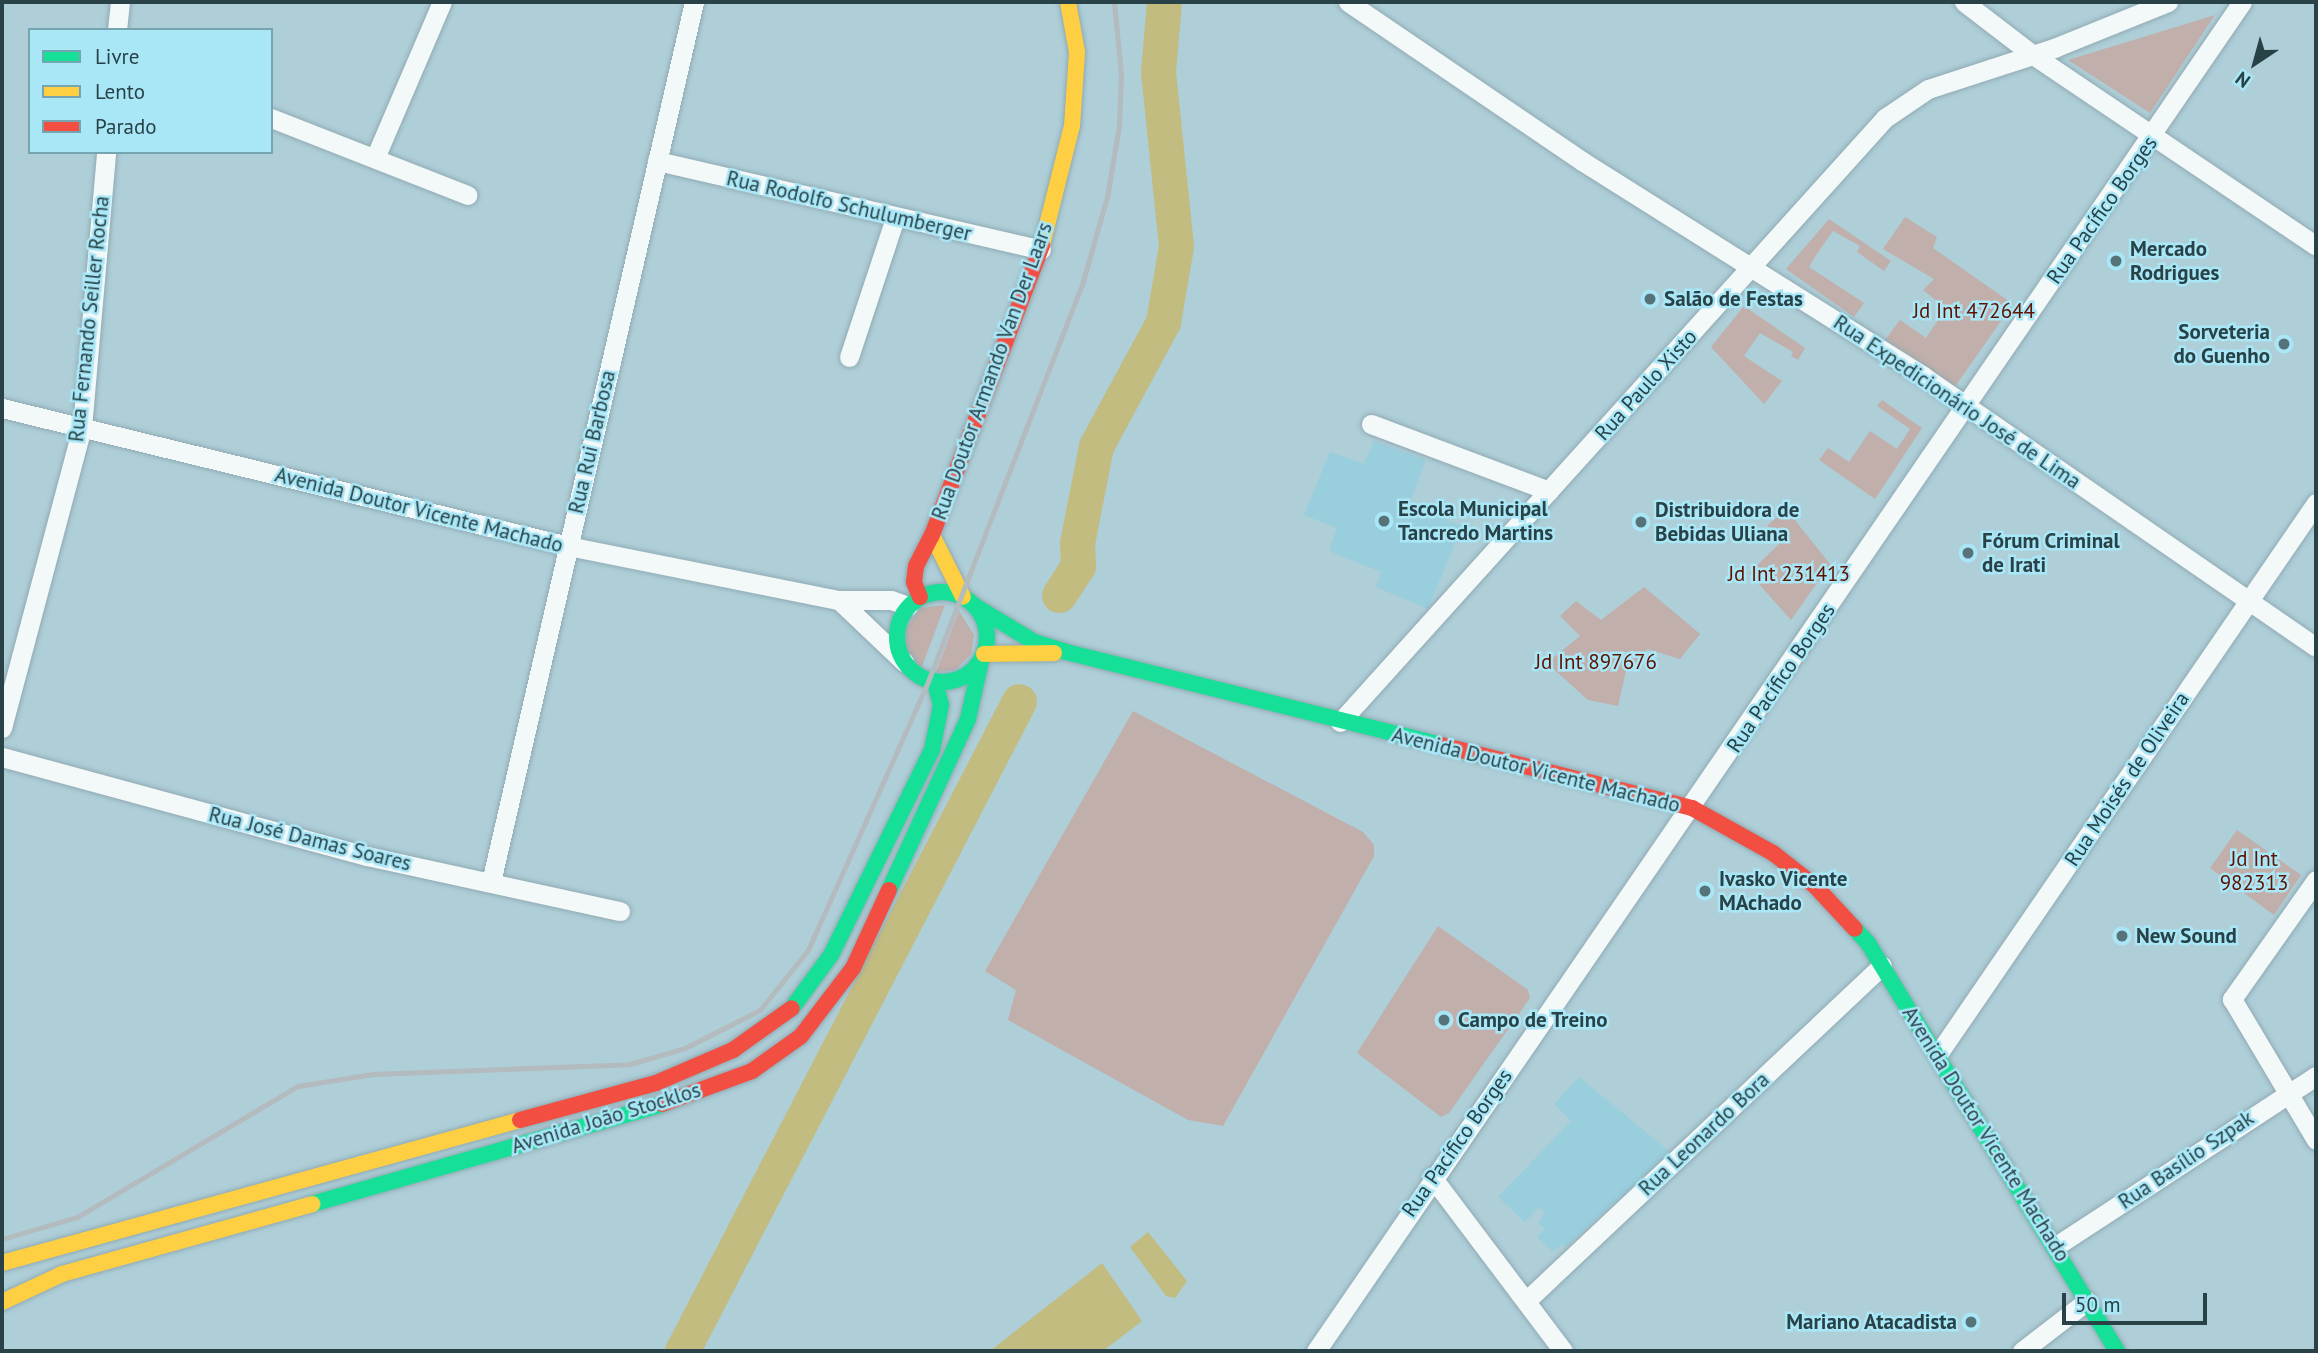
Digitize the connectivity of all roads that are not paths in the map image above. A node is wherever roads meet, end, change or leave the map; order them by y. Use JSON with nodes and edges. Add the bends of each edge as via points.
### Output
{"nodes":[{"id":1,"x":120,"y":2,"type":"edge"},
{"id":2,"x":442,"y":2,"type":"edge"},
{"id":3,"x":694,"y":2,"type":"edge"},
{"id":4,"x":1068,"y":2,"type":"edge"},
{"id":5,"x":1349,"y":2,"type":"edge"},
{"id":6,"x":1964,"y":2,"type":"edge"},
{"id":7,"x":2168,"y":2,"type":"edge"},
{"id":8,"x":2242,"y":2,"type":"edge"},
{"id":9,"x":117,"y":28,"type":"edge"},
{"id":10,"x":2033,"y":55,"type":"junction"},
{"id":11,"x":273,"y":119,"type":"edge"},
{"id":12,"x":2152,"y":137,"type":"junction"},
{"id":13,"x":106,"y":154,"type":"edge"},
{"id":14,"x":375,"y":158,"type":"junction"},
{"id":15,"x":657,"y":161,"type":"junction"},
{"id":16,"x":467,"y":195,"type":"dead end"},
{"id":17,"x":895,"y":218,"type":"junction"},
{"id":18,"x":2316,"y":246,"type":"edge"},
{"id":19,"x":1041,"y":250,"type":"junction"},
{"id":20,"x":1753,"y":267,"type":"junction"},
{"id":21,"x":849,"y":357,"type":"dead end"},
{"id":22,"x":1966,"y":407,"type":"junction"},
{"id":23,"x":2,"y":408,"type":"edge"},
{"id":24,"x":1371,"y":424,"type":"dead end"},
{"id":25,"x":82,"y":428,"type":"junction"},
{"id":26,"x":1549,"y":491,"type":"junction"},
{"id":27,"x":2316,"y":503,"type":"edge"},
{"id":28,"x":932,"y":534,"type":"junction"},
{"id":29,"x":568,"y":546,"type":"junction"},
{"id":30,"x":839,"y":600,"type":"junction"},
{"id":31,"x":2249,"y":600,"type":"junction"},
{"id":32,"x":914,"y":602,"type":"junction"},
{"id":33,"x":969,"y":602,"type":"junction"},
{"id":34,"x":2316,"y":647,"type":"edge"},
{"id":35,"x":1066,"y":652,"type":"junction"},
{"id":36,"x":982,"y":658,"type":"junction"},
{"id":37,"x":904,"y":662,"type":"junction"},
{"id":38,"x":935,"y":682,"type":"junction"},
{"id":39,"x":1340,"y":722,"type":"junction"},
{"id":40,"x":2,"y":728,"type":"edge"},
{"id":41,"x":2,"y":757,"type":"edge"},
{"id":42,"x":1692,"y":808,"type":"junction"},
{"id":43,"x":2316,"y":880,"type":"edge"},
{"id":44,"x":491,"y":882,"type":"junction"},
{"id":45,"x":620,"y":911,"type":"dead end"},
{"id":46,"x":1882,"y":966,"type":"junction"},
{"id":47,"x":1938,"y":1054,"type":"junction"},
{"id":48,"x":2316,"y":1076,"type":"edge"},
{"id":49,"x":2289,"y":1092,"type":"junction"},
{"id":50,"x":2316,"y":1140,"type":"edge"},
{"id":51,"x":1432,"y":1177,"type":"junction"},
{"id":52,"x":2056,"y":1246,"type":"junction"},
{"id":53,"x":2,"y":1263,"type":"edge"},
{"id":54,"x":1526,"y":1301,"type":"junction"},
{"id":55,"x":2087,"y":1301,"type":"junction"},
{"id":56,"x":2,"y":1302,"type":"edge"},
{"id":57,"x":1316,"y":1351,"type":"edge"},
{"id":58,"x":1563,"y":1351,"type":"edge"},
{"id":59,"x":2022,"y":1351,"type":"edge"},
{"id":60,"x":2117,"y":1351,"type":"edge"}],
"edges":[{"from":1,"to":9,"type":"street"},
{"from":2,"to":14,"type":"street"},
{"from":3,"to":15,"type":"street","name":"Rua Rui Barbosa"},
{"from":4,"to":19,"type":"main road","name":"Rua Doutor Armando Van Der Laars","via":[[1077,52],[1077,93]]},
{"from":5,"to":20,"type":"street","name":"Rua Expedicionário José de Lima","via":[[1581,161]]},
{"from":6,"to":10,"type":"street"},
{"from":7,"to":10,"type":"street","name":"Rua Paulo Xisto"},
{"from":8,"to":12,"type":"street","name":"Rua Pacífico Borges"},
{"from":10,"to":12,"type":"street"},
{"from":10,"to":20,"type":"street","name":"Rua Paulo Xisto","via":[[1928,89],[1885,118]]},
{"from":11,"to":14,"type":"street"},
{"from":12,"to":18,"type":"street"},
{"from":12,"to":22,"type":"street","name":"Rua Pacífico Borges"},
{"from":13,"to":25,"type":"street","name":"Rua Fernando Seiller Rocha"},
{"from":14,"to":16,"type":"street"},
{"from":15,"to":17,"type":"street","name":"Rua Rodolfo Schulumberger"},
{"from":15,"to":29,"type":"street","name":"Rua Rui Barbosa"},
{"from":17,"to":19,"type":"street","name":"Rua Rodolfo Schulumberger"},
{"from":17,"to":21,"type":"street"},
{"from":19,"to":28,"type":"main road","name":"Rua Doutor Armando Van Der Laars"},
{"from":20,"to":22,"type":"street","name":"Rua Expedicionário José de Lima"},
{"from":20,"to":26,"type":"street","name":"Rua Paulo Xisto"},
{"from":22,"to":31,"type":"street","name":"Rua Expedicionário José de Lima"},
{"from":22,"to":42,"type":"street","name":"Rua Pacífico Borges"},
{"from":23,"to":25,"type":"street","name":"Avenida Doutor Vicente Machado"},
{"from":24,"to":26,"type":"street"},
{"from":25,"to":29,"type":"street","name":"Avenida Doutor Vicente Machado"},
{"from":25,"to":40,"type":"street","name":"Rua Fernando Seiller Rocha"},
{"from":26,"to":39,"type":"street","name":"Rua Paulo Xisto"},
{"from":27,"to":31,"type":"street","name":"Rua Moisés de Oliveira"},
{"from":28,"to":32,"type":"main road","name":"Rua Doutor Armando Van Der Laars","via":[[916,566]]},
{"from":28,"to":33,"type":"main road","name":"Rua Doutor Armando Van Der Laars"},
{"from":29,"to":30,"type":"street","name":"Avenida Doutor Vicente Machado"},
{"from":29,"to":44,"type":"street","name":"Rua Rui Barbosa"},
{"from":30,"to":32,"type":"street","name":"Avenida Doutor Vicente Machado"},
{"from":30,"to":37,"type":"street"},
{"from":31,"to":34,"type":"street","name":"Rua Expedicionário José de Lima"},
{"from":31,"to":47,"type":"street","name":"Rua Moisés de Oliveira"},
{"from":32,"to":33,"type":"main road","via":[[934,592]]},
{"from":32,"to":37,"type":"main road","via":[[896,633]]},
{"from":33,"to":35,"type":"main road","name":"Avenida Doutor Vicente Machado","via":[[1034,642]]},
{"from":33,"to":36,"type":"main road","via":[[987,633]]},
{"from":35,"to":36,"type":"main road","name":"Avenida Doutor Vicente Machado"},
{"from":35,"to":39,"type":"main road","name":"Avenida Doutor Vicente Machado"},
{"from":36,"to":38,"type":"main road","via":[[958,680]]},
{"from":36,"to":56,"type":"main road","name":"Avenida João Stocklos","via":[[968,719],[853,968],[802,1036],[752,1071],[655,1107],[62,1274]]},
{"from":37,"to":38,"type":"main road","via":[[914,673]]},
{"from":38,"to":53,"type":"main road","name":"Avenida João Stocklos","via":[[941,705],[932,750],[831,955],[787,1015],[733,1050],[656,1083]]},
{"from":39,"to":42,"type":"main road","name":"Avenida Doutor Vicente Machado"},
{"from":41,"to":44,"type":"street","name":"Rua José Damas Soares","via":[[367,856]]},
{"from":42,"to":46,"type":"main road","name":"Avenida Doutor Vicente Machado","via":[[1773,853],[1816,887],[1868,943]]},
{"from":42,"to":51,"type":"street","name":"Rua Pacífico Borges"},
{"from":43,"to":49,"type":"street","via":[[2232,999]]},
{"from":44,"to":45,"type":"street","name":"Rua José Damas Soares"},
{"from":46,"to":47,"type":"main road","name":"Avenida Doutor Vicente Machado"},
{"from":46,"to":54,"type":"street","name":"Rua Leonardo Bora"},
{"from":47,"to":52,"type":"main road","name":"Avenida Doutor Vicente Machado"},
{"from":48,"to":49,"type":"street","name":"Rua Basílio Szpak"},
{"from":49,"to":50,"type":"street"},
{"from":49,"to":52,"type":"street","name":"Rua Basílio Szpak"},
{"from":51,"to":54,"type":"street"},
{"from":51,"to":57,"type":"street","name":"Rua Pacífico Borges"},
{"from":52,"to":55,"type":"main road","name":"Avenida Doutor Vicente Machado"},
{"from":54,"to":58,"type":"street"},
{"from":55,"to":59,"type":"street"},
{"from":55,"to":60,"type":"main road","name":"Avenida Doutor Vicente Machado"}]}
